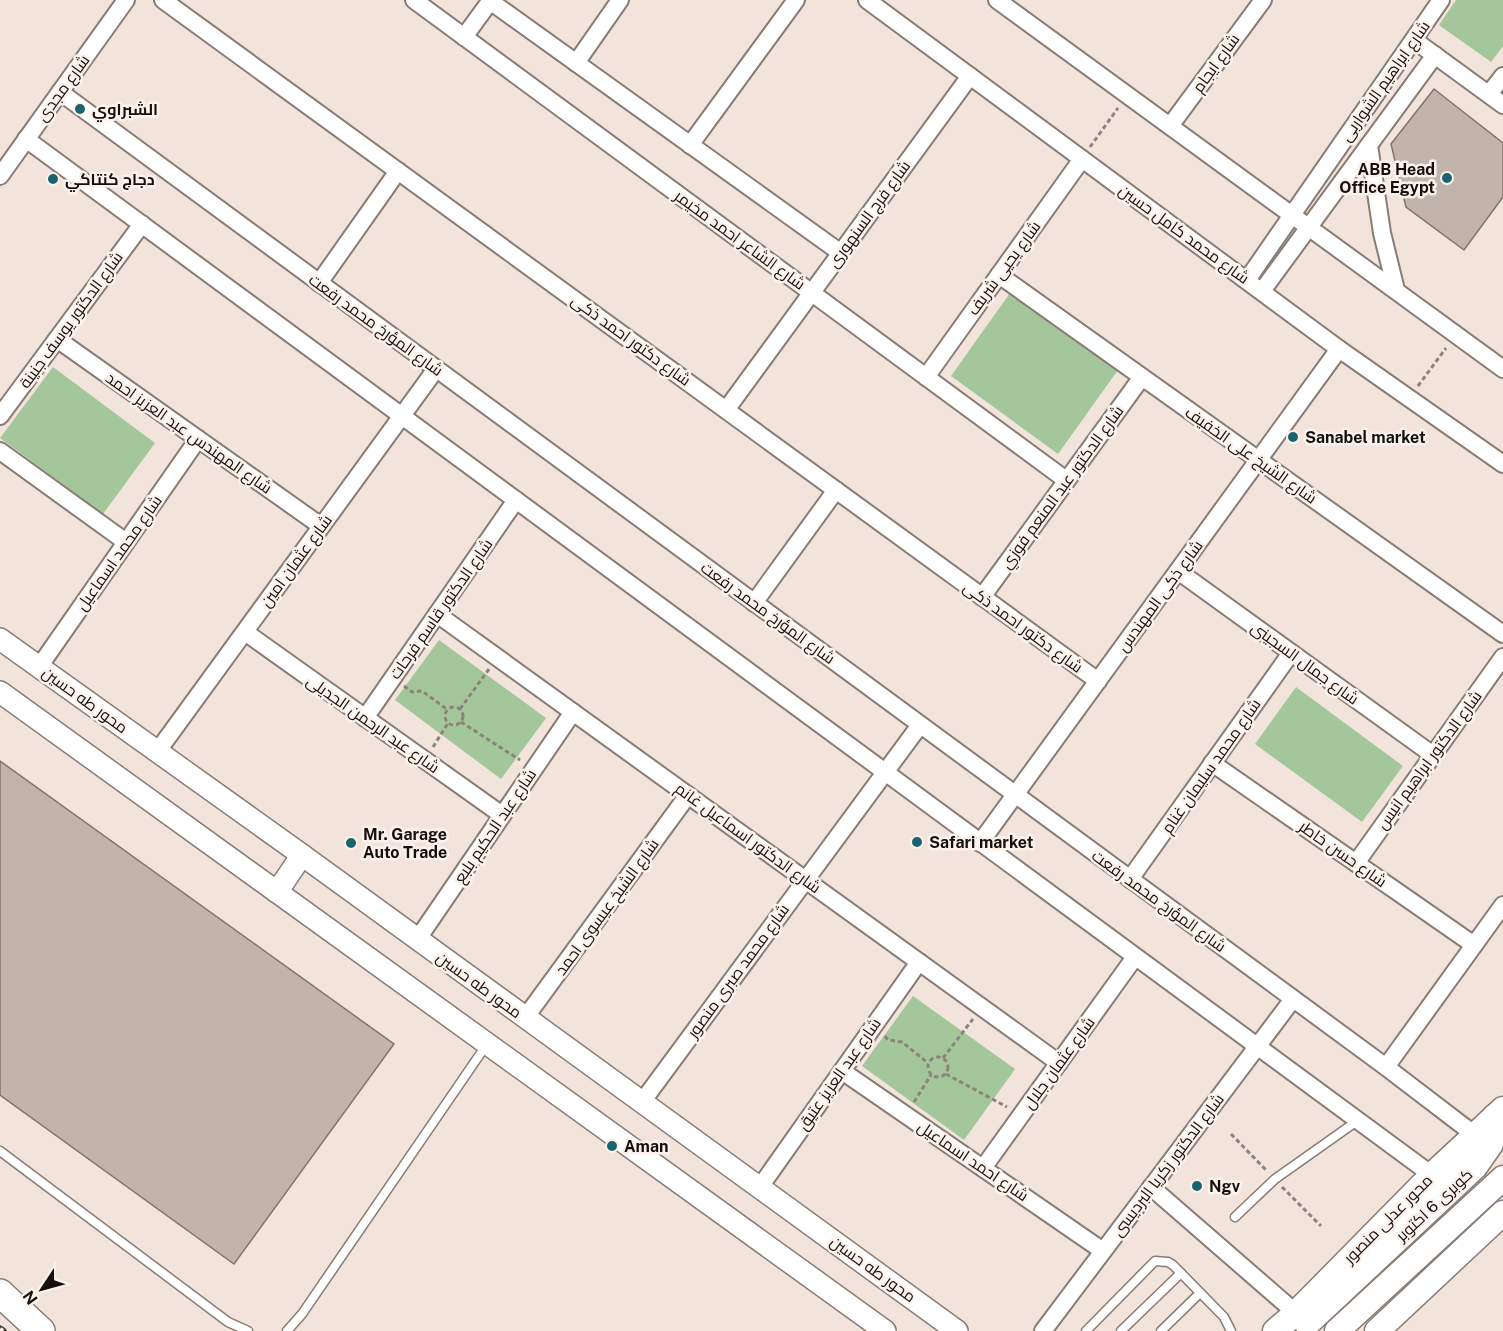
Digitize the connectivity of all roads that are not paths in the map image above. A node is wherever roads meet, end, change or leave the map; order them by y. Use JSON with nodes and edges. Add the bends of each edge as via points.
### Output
{"nodes":[{"id":1,"x":126,"y":0,"type":"edge"},
{"id":2,"x":164,"y":0,"type":"edge"},
{"id":3,"x":414,"y":0,"type":"edge"},
{"id":4,"x":620,"y":0,"type":"edge"},
{"id":5,"x":796,"y":0,"type":"edge"},
{"id":6,"x":867,"y":0,"type":"edge"},
{"id":7,"x":997,"y":0,"type":"edge"},
{"id":8,"x":490,"y":1,"type":"edge"},
{"id":9,"x":1256,"y":2,"type":"edge"},
{"id":10,"x":1433,"y":3,"type":"edge"},
{"id":11,"x":464,"y":37,"type":"junction"},
{"id":12,"x":1414,"y":40,"type":"junction"},
{"id":13,"x":1434,"y":55,"type":"junction"},
{"id":14,"x":576,"y":63,"type":"junction"},
{"id":15,"x":970,"y":76,"type":"junction"},
{"id":16,"x":1503,"y":76,"type":"edge"},
{"id":17,"x":60,"y":92,"type":"junction"},
{"id":18,"x":1489,"y":94,"type":"junction"},
{"id":19,"x":1503,"y":105,"type":"edge"},
{"id":20,"x":1170,"y":126,"type":"junction"},
{"id":21,"x":26,"y":139,"type":"junction"},
{"id":22,"x":690,"y":145,"type":"junction"},
{"id":23,"x":1368,"y":145,"type":"junction"},
{"id":24,"x":1082,"y":159,"type":"junction"},
{"id":25,"x":398,"y":171,"type":"junction"},
{"id":26,"x":0,"y":176,"type":"edge"},
{"id":27,"x":1292,"y":215,"type":"junction"},
{"id":28,"x":142,"y":224,"type":"junction"},
{"id":29,"x":1309,"y":227,"type":"junction"},
{"id":30,"x":841,"y":252,"type":"junction"},
{"id":31,"x":999,"y":275,"type":"junction"},
{"id":32,"x":1247,"y":280,"type":"junction"},
{"id":33,"x":319,"y":283,"type":"junction"},
{"id":34,"x":1396,"y":290,"type":"junction"},
{"id":35,"x":1262,"y":291,"type":"junction"},
{"id":36,"x":812,"y":293,"type":"junction"},
{"id":37,"x":57,"y":339,"type":"junction"},
{"id":38,"x":1340,"y":349,"type":"junction"},
{"id":39,"x":436,"y":369,"type":"junction"},
{"id":40,"x":1503,"y":369,"type":"edge"},
{"id":41,"x":926,"y":377,"type":"junction"},
{"id":42,"x":1142,"y":377,"type":"junction"},
{"id":43,"x":726,"y":410,"type":"junction"},
{"id":44,"x":0,"y":416,"type":"edge"},
{"id":45,"x":402,"y":416,"type":"junction"},
{"id":46,"x":198,"y":439,"type":"junction"},
{"id":47,"x":0,"y":451,"type":"edge"},
{"id":48,"x":1258,"y":460,"type":"junction"},
{"id":49,"x":1503,"y":464,"type":"edge"},
{"id":50,"x":1066,"y":480,"type":"junction"},
{"id":51,"x":836,"y":490,"type":"junction"},
{"id":52,"x":516,"y":500,"type":"junction"},
{"id":53,"x":321,"y":526,"type":"junction"},
{"id":54,"x":126,"y":542,"type":"junction"},
{"id":55,"x":1178,"y":571,"type":"junction"},
{"id":56,"x":982,"y":597,"type":"junction"},
{"id":57,"x":754,"y":603,"type":"junction"},
{"id":58,"x":437,"y":614,"type":"junction"},
{"id":59,"x":245,"y":632,"type":"junction"},
{"id":60,"x":1503,"y":634,"type":"edge"},
{"id":61,"x":0,"y":639,"type":"edge"},
{"id":62,"x":1291,"y":652,"type":"junction"},
{"id":63,"x":1503,"y":657,"type":"edge"},
{"id":64,"x":39,"y":667,"type":"junction"},
{"id":65,"x":1098,"y":681,"type":"junction"},
{"id":66,"x":0,"y":692,"type":"edge"},
{"id":67,"x":573,"y":712,"type":"junction"},
{"id":68,"x":365,"y":718,"type":"junction"},
{"id":69,"x":920,"y":725,"type":"junction"},
{"id":70,"x":157,"y":752,"type":"junction"},
{"id":71,"x":1433,"y":755,"type":"junction"},
{"id":72,"x":1212,"y":763,"type":"junction"},
{"id":73,"x":885,"y":772,"type":"junction"},
{"id":74,"x":688,"y":795,"type":"junction"},
{"id":75,"x":1015,"y":795,"type":"junction"},
{"id":76,"x":502,"y":815,"type":"junction"},
{"id":77,"x":980,"y":843,"type":"junction"},
{"id":78,"x":302,"y":855,"type":"junction"},
{"id":79,"x":1356,"y":863,"type":"junction"},
{"id":80,"x":1130,"y":879,"type":"junction"},
{"id":81,"x":806,"y":880,"type":"junction"},
{"id":82,"x":277,"y":892,"type":"junction"},
{"id":83,"x":1503,"y":905,"type":"edge"},
{"id":84,"x":417,"y":940,"type":"junction"},
{"id":85,"x":1474,"y":945,"type":"junction"},
{"id":86,"x":1135,"y":957,"type":"junction"},
{"id":87,"x":919,"y":962,"type":"junction"},
{"id":88,"x":1293,"y":999,"type":"junction"},
{"id":89,"x":525,"y":1018,"type":"junction"},
{"id":90,"x":487,"y":1044,"type":"junction"},
{"id":91,"x":1257,"y":1047,"type":"junction"},
{"id":92,"x":1059,"y":1063,"type":"junction"},
{"id":93,"x":1386,"y":1067,"type":"junction"},
{"id":94,"x":842,"y":1071,"type":"junction"},
{"id":95,"x":642,"y":1102,"type":"junction"},
{"id":96,"x":1499,"y":1113,"type":"edge"},
{"id":97,"x":1357,"y":1121,"type":"junction"},
{"id":98,"x":1475,"y":1135,"type":"junction"},
{"id":99,"x":0,"y":1151,"type":"edge"},
{"id":100,"x":983,"y":1168,"type":"junction"},
{"id":101,"x":1432,"y":1175,"type":"junction"},
{"id":102,"x":1503,"y":1178,"type":"edge"},
{"id":103,"x":760,"y":1187,"type":"junction"},
{"id":104,"x":1151,"y":1187,"type":"junction"},
{"id":105,"x":1503,"y":1213,"type":"edge"},
{"id":106,"x":1235,"y":1217,"type":"dead end"},
{"id":107,"x":1103,"y":1251,"type":"junction"},
{"id":108,"x":1181,"y":1273,"type":"junction"},
{"id":109,"x":0,"y":1293,"type":"edge"},
{"id":110,"x":1200,"y":1293,"type":"junction"},
{"id":111,"x":1298,"y":1322,"type":"edge"},
{"id":112,"x":41,"y":1331,"type":"edge"},
{"id":113,"x":248,"y":1331,"type":"edge"},
{"id":114,"x":287,"y":1331,"type":"edge"},
{"id":115,"x":885,"y":1331,"type":"edge"},
{"id":116,"x":957,"y":1331,"type":"edge"},
{"id":117,"x":1043,"y":1331,"type":"edge"},
{"id":118,"x":1086,"y":1331,"type":"edge"},
{"id":119,"x":1121,"y":1331,"type":"edge"},
{"id":120,"x":1161,"y":1331,"type":"edge"},
{"id":121,"x":1231,"y":1331,"type":"edge"},
{"id":122,"x":1275,"y":1331,"type":"edge"},
{"id":123,"x":1337,"y":1331,"type":"edge"},
{"id":124,"x":1377,"y":1331,"type":"edge"}],
"edges":[{"from":1,"to":17,"type":"street","name":"شارع مجدى"},
{"from":2,"to":25,"type":"street","name":"شارع دكتور احمد ذكى"},
{"from":3,"to":11,"type":"street","name":"شارع الشاعر احمد مخيمر"},
{"from":4,"to":14,"type":"street"},
{"from":5,"to":22,"type":"street"},
{"from":6,"to":15,"type":"street","name":"شارع محمد كامل حسين"},
{"from":7,"to":20,"type":"street"},
{"from":8,"to":11,"type":"street"},
{"from":8,"to":14,"type":"street"},
{"from":9,"to":20,"type":"street","name":"شارع ايجام"},
{"from":10,"to":12,"type":"street","name":"شارع ابراهيم الشواربى"},
{"from":11,"to":36,"type":"street","name":"شارع الشاعر احمد مخيمر"},
{"from":12,"to":13,"type":"street"},
{"from":12,"to":27,"type":"street","name":"شارع ابراهيم الشواربى"},
{"from":13,"to":18,"type":"street"},
{"from":13,"to":23,"type":"street","name":"شارع ابراهيم الشواربى"},
{"from":14,"to":22,"type":"street"},
{"from":15,"to":24,"type":"street","name":"شارع محمد كامل حسين"},
{"from":15,"to":30,"type":"street","name":"شارع فرج السنهورى"},
{"from":16,"to":18,"type":"street"},
{"from":17,"to":21,"type":"street","name":"شارع مجدى"},
{"from":17,"to":33,"type":"street","name":"شارع المؤرخ محمد رفعت"},
{"from":18,"to":19,"type":"street"},
{"from":20,"to":27,"type":"street"},
{"from":21,"to":26,"type":"street","name":"شارع مجدى"},
{"from":21,"to":28,"type":"street"},
{"from":22,"to":30,"type":"street"},
{"from":23,"to":29,"type":"street","name":"شارع ابراهيم الشواربى"},
{"from":23,"to":34,"type":"street"},
{"from":24,"to":31,"type":"street","name":"شارع يحيى شريف"},
{"from":24,"to":32,"type":"street","name":"شارع محمد كامل حسين"},
{"from":25,"to":33,"type":"street"},
{"from":25,"to":43,"type":"street","name":"شارع دكتور احمد ذكى"},
{"from":27,"to":29,"type":"street"},
{"from":27,"to":32,"type":"street","name":"شارع ابراهيم الشواربى"},
{"from":28,"to":37,"type":"street","name":"شارع الدكتور يوسف جنينة"},
{"from":28,"to":45,"type":"street"},
{"from":29,"to":34,"type":"street"},
{"from":29,"to":35,"type":"street","name":"شارع ابراهيم الشواربى"},
{"from":30,"to":36,"type":"street","name":"شارع فرج السنهورى"},
{"from":31,"to":41,"type":"street","name":"شارع يحيى شريف"},
{"from":31,"to":42,"type":"street","name":"شارع الشيخ على الخفيف"},
{"from":32,"to":35,"type":"street","name":"شارع محمد كامل حسين"},
{"from":33,"to":39,"type":"street","name":"شارع المؤرخ محمد رفعت"},
{"from":34,"to":40,"type":"street"},
{"from":35,"to":38,"type":"street","name":"شارع محمد كامل حسين"},
{"from":36,"to":41,"type":"street","name":"شارع الشاعر احمد مخيمر"},
{"from":36,"to":43,"type":"street","name":"شارع فرج السنهورى"},
{"from":37,"to":44,"type":"street","name":"شارع الدكتور يوسف جنينة"},
{"from":37,"to":46,"type":"street","name":"شارع المهندس عبد العزيز احمد"},
{"from":38,"to":48,"type":"street","name":"شارع ذكى المهندس"},
{"from":38,"to":49,"type":"street","name":"شارع محمد كامل حسين"},
{"from":39,"to":45,"type":"street","name":"شارع عثمان امين"},
{"from":39,"to":57,"type":"street","name":"شارع المؤرخ محمد رفعت"},
{"from":41,"to":50,"type":"street","name":"شارع الشاعر احمد مخيمر"},
{"from":42,"to":48,"type":"street","name":"شارع الشيخ على الخفيف"},
{"from":42,"to":50,"type":"street","name":"شارع الدكتور عبد المنعم فوزي"},
{"from":43,"to":51,"type":"street","name":"شارع دكتور احمد ذكى"},
{"from":45,"to":52,"type":"street"},
{"from":45,"to":53,"type":"street","name":"شارع عثمان امين"},
{"from":46,"to":53,"type":"street","name":"شارع المهندس عبد العزيز احمد"},
{"from":46,"to":54,"type":"street","name":"شارع محمد اسماعيل"},
{"from":47,"to":54,"type":"street"},
{"from":48,"to":55,"type":"street","name":"شارع ذكى المهندس"},
{"from":48,"to":60,"type":"street","name":"شارع الشيخ على الخفيف"},
{"from":50,"to":56,"type":"street","name":"شارع الدكتور عبد المنعم فوزي"},
{"from":51,"to":56,"type":"street","name":"شارع دكتور احمد ذكى"},
{"from":51,"to":57,"type":"street"},
{"from":52,"to":58,"type":"street","name":"شارع الدكتور قاسم فرحات"},
{"from":52,"to":73,"type":"street"},
{"from":53,"to":59,"type":"street","name":"شارع عثمان امين"},
{"from":54,"to":64,"type":"street","name":"شارع محمد اسماعيل"},
{"from":55,"to":62,"type":"street","name":"شارع جمال السجينى"},
{"from":55,"to":65,"type":"street","name":"شارع ذكى المهندس"},
{"from":56,"to":65,"type":"street","name":"شارع دكتور احمد ذكى"},
{"from":57,"to":69,"type":"street","name":"شارع المؤرخ محمد رفعت"},
{"from":58,"to":67,"type":"street","name":"شارع الدكتور اسماعيل غانم"},
{"from":58,"to":68,"type":"street","name":"شارع الدكتور قاسم فرحات"},
{"from":59,"to":68,"type":"street","name":"شارع عبد الرحمن الجديلى"},
{"from":59,"to":70,"type":"street","name":"شارع عثمان امين"},
{"from":61,"to":64,"type":"street","name":"محور طه حسين"},
{"from":62,"to":71,"type":"street","name":"شارع جمال السجينى"},
{"from":62,"to":72,"type":"street","name":"شارع محمد سليمان غنام"},
{"from":63,"to":71,"type":"street","name":"شارع الدكتور ابراهيم انيس"},
{"from":64,"to":70,"type":"street","name":"محور طه حسين"},
{"from":65,"to":75,"type":"street","name":"شارع ذكى المهندس"},
{"from":66,"to":82,"type":"street"},
{"from":67,"to":74,"type":"street","name":"شارع الدكتور اسماعيل غانم"},
{"from":67,"to":76,"type":"street","name":"شارع عبد الحكيم بلبع"},
{"from":68,"to":76,"type":"street","name":"شارع عبد الرحمن الجديلى"},
{"from":69,"to":73,"type":"street","name":"شارع محمد صبرى منصور"},
{"from":69,"to":75,"type":"street","name":"شارع المؤرخ محمد رفعت"},
{"from":70,"to":78,"type":"street","name":"محور طه حسين"},
{"from":71,"to":79,"type":"street","name":"شارع الدكتور ابراهيم انيس"},
{"from":72,"to":79,"type":"street","name":"شارع حسن خاطر"},
{"from":72,"to":80,"type":"street","name":"شارع محمد سليمان غنام"},
{"from":73,"to":77,"type":"street"},
{"from":73,"to":81,"type":"street","name":"شارع محمد صبرى منصور"},
{"from":74,"to":81,"type":"street","name":"شارع الدكتور اسماعيل غانم"},
{"from":74,"to":89,"type":"street","name":"شارع الشيخ عيسوى احمد"},
{"from":75,"to":77,"type":"street","name":"شارع ذكى المهندس"},
{"from":75,"to":80,"type":"street","name":"شارع المؤرخ محمد رفعت"},
{"from":76,"to":84,"type":"street","name":"شارع عبد الحكيم بلبع"},
{"from":77,"to":86,"type":"street"},
{"from":78,"to":82,"type":"street"},
{"from":78,"to":84,"type":"street","name":"محور طه حسين"},
{"from":79,"to":85,"type":"street","name":"شارع حسن خاطر"},
{"from":80,"to":88,"type":"street","name":"شارع المؤرخ محمد رفعت"},
{"from":81,"to":87,"type":"street","name":"شارع الدكتور اسماعيل غانم"},
{"from":81,"to":95,"type":"street","name":"شارع محمد صبرى منصور"},
{"from":82,"to":90,"type":"street"},
{"from":83,"to":85,"type":"street"},
{"from":84,"to":89,"type":"street","name":"محور طه حسين"},
{"from":85,"to":93,"type":"street"},
{"from":86,"to":91,"type":"street"},
{"from":86,"to":92,"type":"street","name":"شارع عثمان جلال"},
{"from":87,"to":92,"type":"street","name":"شارع الدكتور اسماعيل غانم"},
{"from":87,"to":94,"type":"street","name":"شارع عبد العزيز عتيق"},
{"from":88,"to":91,"type":"street","name":"شارع الدكتور زكريا البرديسى"},
{"from":88,"to":93,"type":"street","name":"شارع المؤرخ محمد رفعت"},
{"from":89,"to":95,"type":"street","name":"محور طه حسين"},
{"from":90,"to":114,"type":"lane"},
{"from":90,"to":115,"type":"street"},
{"from":91,"to":97,"type":"street"},
{"from":91,"to":104,"type":"street","name":"شارع الدكتور زكريا البرديسى"},
{"from":92,"to":100,"type":"street","name":"شارع عثمان جلال"},
{"from":93,"to":98,"type":"street","name":"شارع المؤرخ محمد رفعت"},
{"from":94,"to":100,"type":"street","name":"شارع احمد اسماعيل"},
{"from":94,"to":103,"type":"street","name":"شارع عبد العزيز عتيق"},
{"from":95,"to":103,"type":"street","name":"محور طه حسين"},
{"from":96,"to":98,"type":"main road","name":"محور عدلى منصور"},
{"from":96,"to":111,"type":"main road","name":"كوبرى 6 اكتوبر","via":[[1491,1144],[1475,1167]]},
{"from":97,"to":101,"type":"street"},
{"from":97,"to":106,"type":"lane","via":[[1275,1179]]},
{"from":98,"to":101,"type":"main road","name":"محور عدلى منصور"},
{"from":99,"to":113,"type":"lane","via":[[228,1322]]},
{"from":100,"to":107,"type":"street","name":"شارع احمد اسماعيل"},
{"from":101,"to":111,"type":"main road","name":"محور عدلى منصور"},
{"from":102,"to":123,"type":"main road","name":"كوبرى 6 اكتوبر"},
{"from":103,"to":116,"type":"street","name":"محور طه حسين"},
{"from":104,"to":107,"type":"street","name":"شارع الدكتور زكريا البرديسى"},
{"from":104,"to":111,"type":"street"},
{"from":105,"to":124,"type":"main road"},
{"from":107,"to":117,"type":"street","name":"شارع الدكتور زكريا البرديسى"},
{"from":108,"to":110,"type":"lane"},
{"from":108,"to":118,"type":"lane","via":[[1168,1262],[1155,1261]]},
{"from":108,"to":119,"type":"lane"},
{"from":109,"to":112,"type":"main road"},
{"from":110,"to":120,"type":"lane"},
{"from":110,"to":121,"type":"lane","via":[[1224,1317]]},
{"from":111,"to":122,"type":"main road","name":"محور عدلى منصور"}]}
